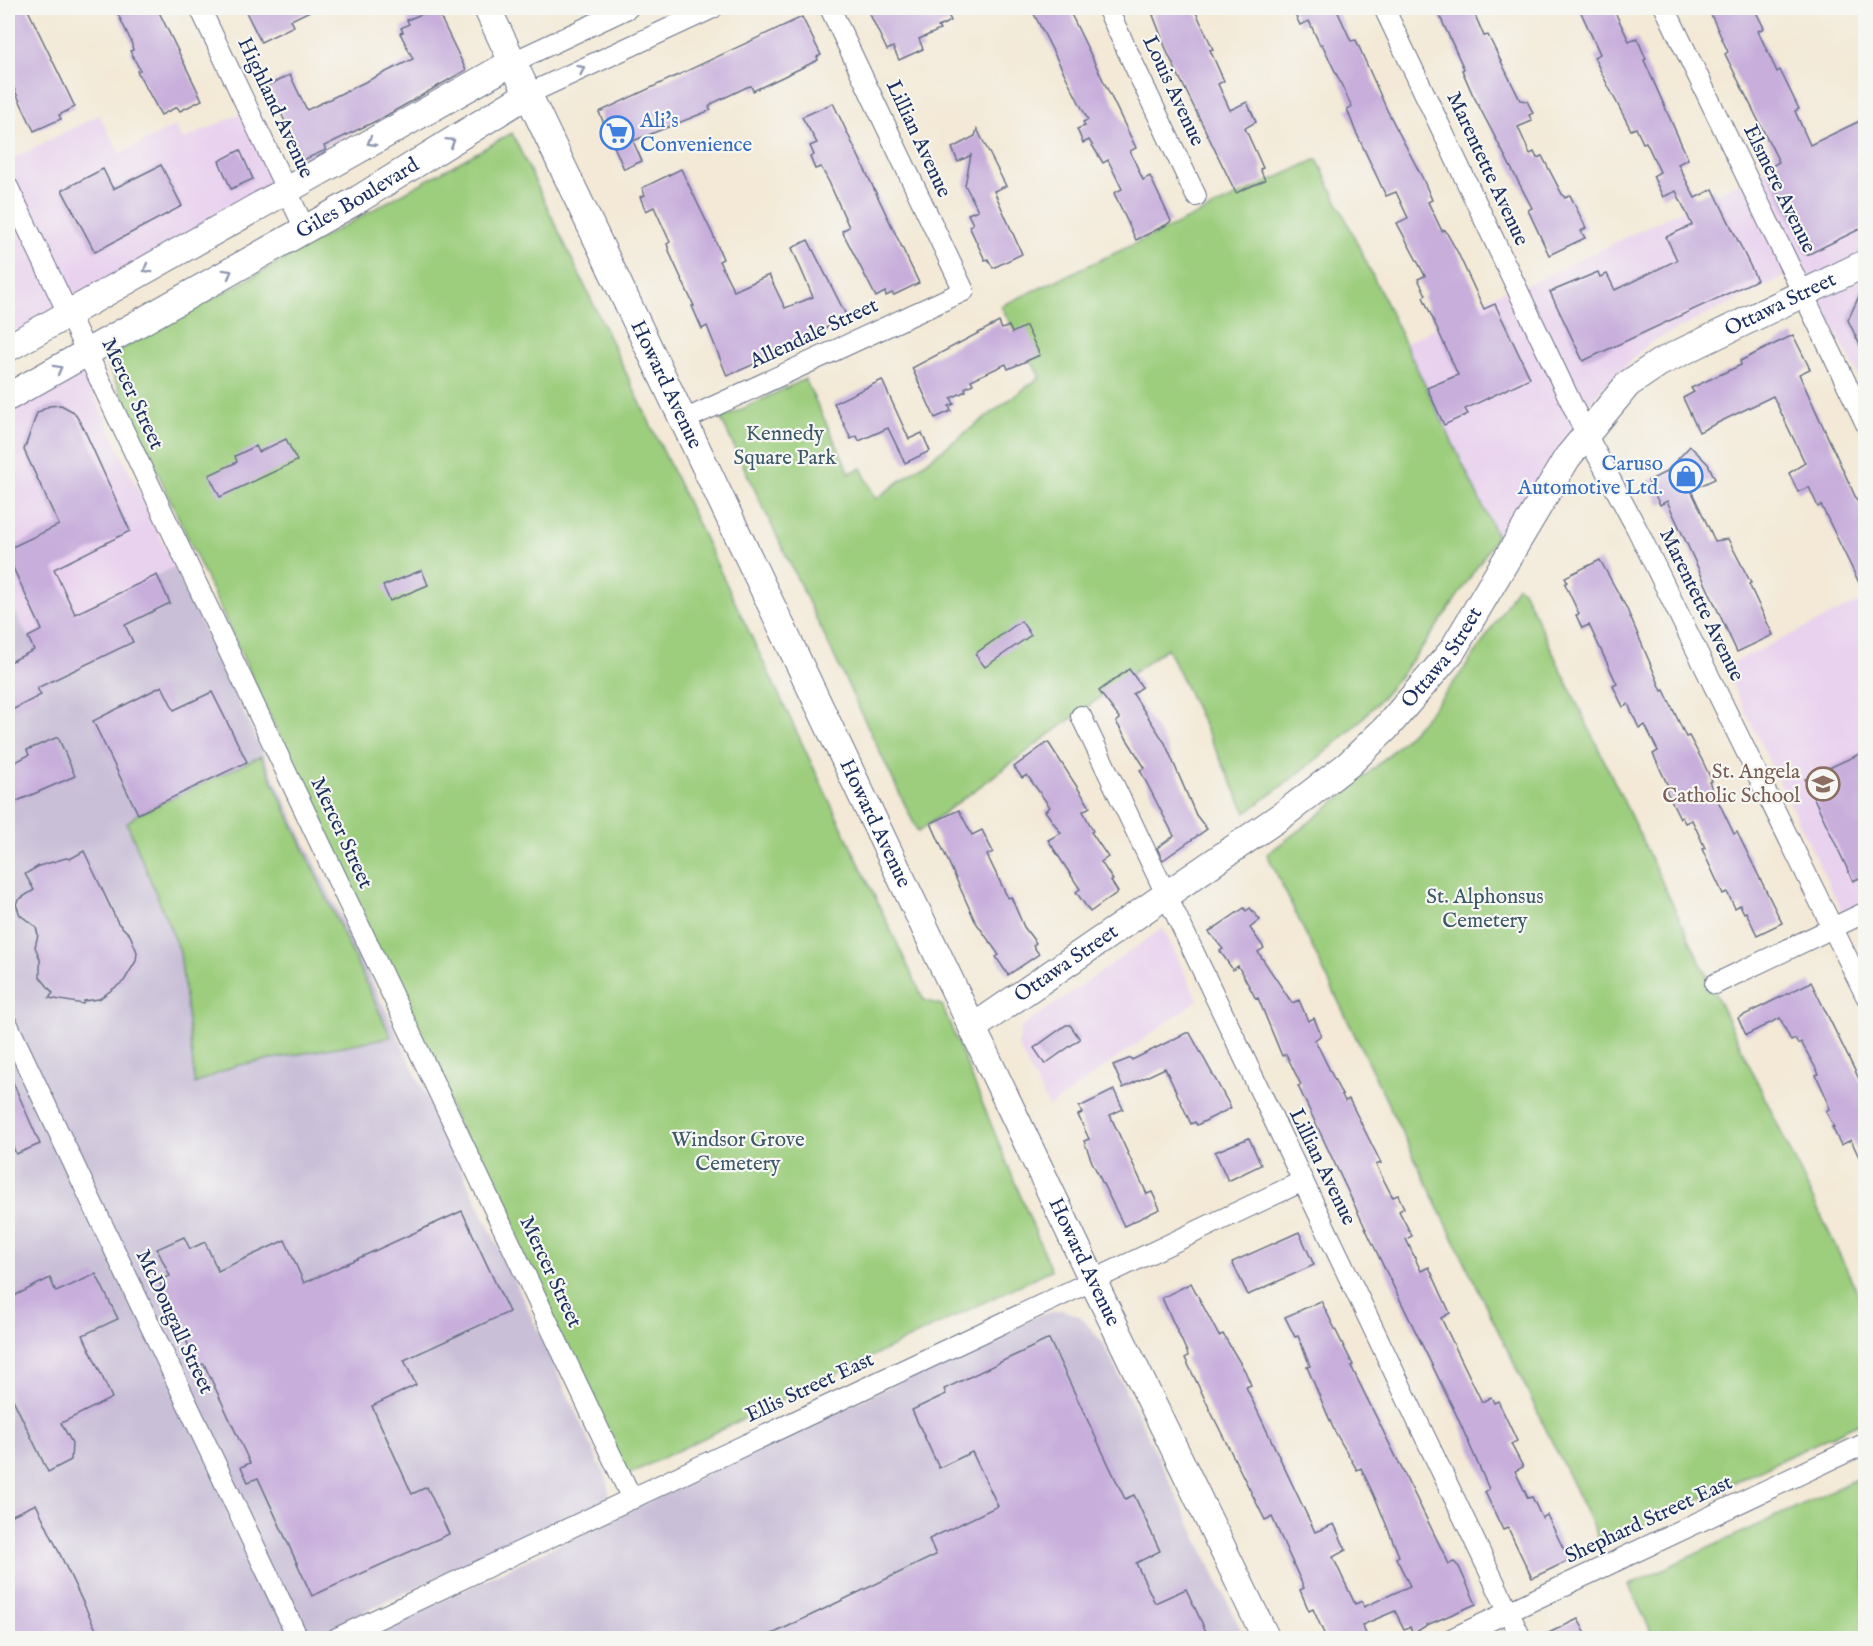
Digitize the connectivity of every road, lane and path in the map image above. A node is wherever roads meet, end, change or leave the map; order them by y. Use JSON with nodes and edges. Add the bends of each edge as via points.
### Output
{"nodes":[{"id":1,"x":200,"y":8,"type":"edge"},
{"id":2,"x":488,"y":8,"type":"edge"},
{"id":3,"x":627,"y":8,"type":"edge"},
{"id":4,"x":712,"y":8,"type":"edge"},
{"id":5,"x":830,"y":8,"type":"edge"},
{"id":6,"x":1107,"y":8,"type":"edge"},
{"id":7,"x":1384,"y":8,"type":"edge"},
{"id":8,"x":1665,"y":8,"type":"edge"},
{"id":9,"x":513,"y":62,"type":"junction"},
{"id":10,"x":528,"y":94,"type":"junction"},
{"id":11,"x":8,"y":187,"type":"edge"},
{"id":12,"x":287,"y":190,"type":"junction"},
{"id":13,"x":1196,"y":196,"type":"dead end"},
{"id":14,"x":305,"y":229,"type":"junction"},
{"id":15,"x":1866,"y":263,"type":"edge"},
{"id":16,"x":964,"y":291,"type":"joint"},
{"id":17,"x":1803,"y":294,"type":"junction"},
{"id":18,"x":68,"y":314,"type":"junction"},
{"id":19,"x":8,"y":348,"type":"edge"},
{"id":20,"x":86,"y":353,"type":"junction"},
{"id":21,"x":8,"y":397,"type":"edge"},
{"id":22,"x":684,"y":420,"type":"junction"},
{"id":23,"x":1866,"y":424,"type":"edge"},
{"id":24,"x":1586,"y":434,"type":"junction"},
{"id":25,"x":1081,"y":716,"type":"dead end"},
{"id":26,"x":1166,"y":894,"type":"junction"},
{"id":27,"x":1866,"y":912,"type":"edge"},
{"id":28,"x":1833,"y":927,"type":"junction"},
{"id":29,"x":1715,"y":984,"type":"dead end"},
{"id":30,"x":1866,"y":996,"type":"edge"},
{"id":31,"x":8,"y":1025,"type":"edge"},
{"id":32,"x":974,"y":1027,"type":"junction"},
{"id":33,"x":1303,"y":1181,"type":"junction"},
{"id":34,"x":1093,"y":1281,"type":"junction"},
{"id":35,"x":1866,"y":1443,"type":"edge"},
{"id":36,"x":632,"y":1499,"type":"junction"},
{"id":37,"x":1508,"y":1612,"type":"junction"},
{"id":38,"x":298,"y":1638,"type":"edge"},
{"id":39,"x":337,"y":1638,"type":"edge"},
{"id":40,"x":1266,"y":1638,"type":"edge"},
{"id":41,"x":1453,"y":1638,"type":"edge"},
{"id":42,"x":1521,"y":1638,"type":"edge"}],
"edges":[{"from":1,"to":12,"type":"street","name":"Highland Avenue"},
{"from":2,"to":9,"type":"street","name":"Howard Avenue"},
{"from":3,"to":9,"type":"street","name":"Giles Boulevard"},
{"from":10,"to":4,"type":"street","name":"Giles Boulevard","one_way":true},
{"from":5,"to":16,"type":"street","name":"Lillian Avenue"},
{"from":6,"to":13,"type":"street","name":"Louis Avenue"},
{"from":7,"to":24,"type":"street","name":"Marentette Avenue"},
{"from":8,"to":17,"type":"street","name":"Elsmere Avenue"},
{"from":9,"to":10,"type":"street","name":"Howard Avenue"},
{"from":9,"to":12,"type":"street","name":"Giles Boulevard","one_way":true},
{"from":14,"to":10,"type":"street","name":"Giles Boulevard","one_way":true},
{"from":10,"to":22,"type":"street","name":"Howard Avenue"},
{"from":11,"to":18,"type":"street","name":"Mercer Street"},
{"from":12,"to":14,"type":"street","name":"Highland Avenue"},
{"from":12,"to":18,"type":"street","name":"Giles Boulevard","one_way":true},
{"from":20,"to":14,"type":"street","name":"Giles Boulevard","one_way":true},
{"from":15,"to":17,"type":"street","name":"Ottawa Street"},
{"from":16,"to":22,"type":"street","name":"Allendale Street"},
{"from":17,"to":23,"type":"street","name":"Elsmere Avenue"},
{"from":17,"to":24,"type":"street","name":"Ottawa Street","via":[[1659,363],[1628,384]]},
{"from":18,"to":19,"type":"street","name":"Giles Boulevard"},
{"from":18,"to":20,"type":"street","name":"Mercer Street"},
{"from":21,"to":20,"type":"street","name":"Giles Boulevard","one_way":true},
{"from":20,"to":36,"type":"street","name":"Mercer Street"},
{"from":22,"to":32,"type":"street","name":"Howard Avenue"},
{"from":24,"to":26,"type":"street","name":"Ottawa Street","via":[[1567,458],[1452,651],[1386,728],[1348,764],[1284,813]]},
{"from":24,"to":28,"type":"street","name":"Marentette Avenue","via":[[1637,529]]},
{"from":25,"to":26,"type":"street","name":"Lillian Avenue"},
{"from":26,"to":32,"type":"street","name":"Ottawa Street"},
{"from":26,"to":33,"type":"street","name":"Lillian Avenue"},
{"from":27,"to":28,"type":"street"},
{"from":28,"to":29,"type":"street"},
{"from":28,"to":30,"type":"street","name":"Marentette Avenue"},
{"from":31,"to":38,"type":"street","name":"McDougall Street"},
{"from":32,"to":34,"type":"street","name":"Howard Avenue"},
{"from":33,"to":34,"type":"street","name":"Ellis Street East"},
{"from":33,"to":37,"type":"street","name":"Lillian Avenue"},
{"from":34,"to":36,"type":"street","name":"Ellis Street East"},
{"from":34,"to":40,"type":"street","name":"Howard Avenue"},
{"from":35,"to":37,"type":"street","name":"Shephard Street East"},
{"from":36,"to":39,"type":"street","name":"Ellis Street East"},
{"from":37,"to":41,"type":"street","name":"Shephard Street East"},
{"from":37,"to":42,"type":"street","name":"Lillian Avenue"}]}
